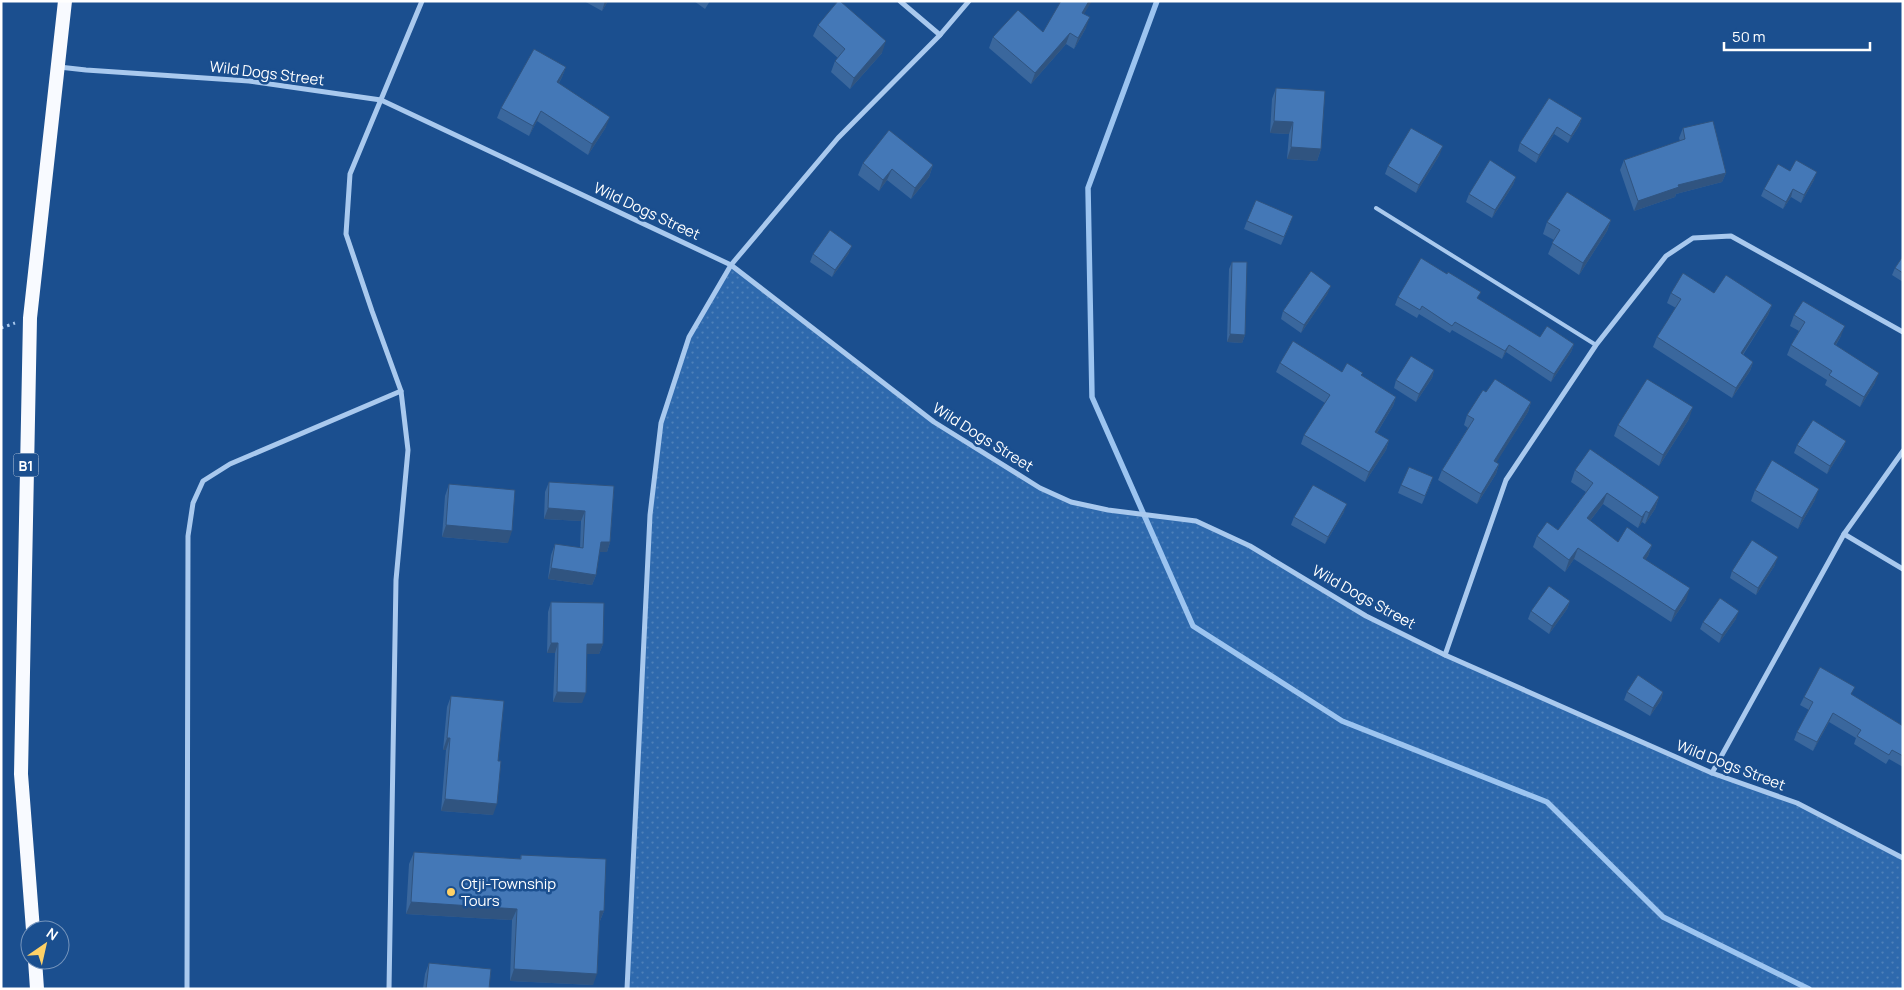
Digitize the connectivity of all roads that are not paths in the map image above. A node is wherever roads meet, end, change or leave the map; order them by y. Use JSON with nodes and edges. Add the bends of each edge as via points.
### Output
{"nodes":[{"id":1,"x":65,"y":1,"type":"edge"},
{"id":2,"x":422,"y":1,"type":"edge"},
{"id":3,"x":900,"y":1,"type":"edge"},
{"id":4,"x":969,"y":1,"type":"edge"},
{"id":5,"x":940,"y":35,"type":"junction"},
{"id":6,"x":56,"y":67,"type":"junction"},
{"id":7,"x":381,"y":100,"type":"junction"},
{"id":8,"x":1376,"y":208,"type":"dead end"},
{"id":9,"x":731,"y":265,"type":"junction"},
{"id":10,"x":1903,"y":332,"type":"edge"},
{"id":11,"x":1596,"y":345,"type":"junction"},
{"id":12,"x":401,"y":391,"type":"junction"},
{"id":13,"x":1903,"y":451,"type":"edge"},
{"id":14,"x":1844,"y":534,"type":"junction"},
{"id":15,"x":1903,"y":569,"type":"edge"},
{"id":16,"x":1445,"y":655,"type":"junction"},
{"id":17,"x":1712,"y":773,"type":"junction"},
{"id":18,"x":1903,"y":858,"type":"edge"},
{"id":19,"x":32,"y":920,"type":"edge"},
{"id":20,"x":36,"y":970,"type":"edge"},
{"id":21,"x":37,"y":989,"type":"edge"},
{"id":22,"x":187,"y":989,"type":"edge"},
{"id":23,"x":389,"y":989,"type":"edge"},
{"id":24,"x":627,"y":989,"type":"edge"}],
"edges":[{"from":1,"to":6,"type":"highway","number":"B1"},
{"from":2,"to":7,"type":"street"},
{"from":3,"to":5,"type":"street"},
{"from":4,"to":5,"type":"street"},
{"from":5,"to":9,"type":"street","via":[[838,138]]},
{"from":6,"to":7,"type":"street","name":"Wild Dogs Street","via":[[249,81]]},
{"from":6,"to":19,"type":"highway","number":"B1","via":[[30,318],[21,774]]},
{"from":7,"to":9,"type":"street","name":"Wild Dogs Street"},
{"from":7,"to":12,"type":"street","via":[[350,174],[346,234]]},
{"from":8,"to":11,"type":"lane"},
{"from":9,"to":16,"type":"street","name":"Wild Dogs Street","via":[[934,422],[1040,488],[1071,502],[1108,510],[1196,521],[1250,546],[1366,616]]},
{"from":9,"to":24,"type":"street","via":[[689,336],[661,423],[650,515]]},
{"from":10,"to":11,"type":"street","via":[[1731,236],[1693,238],[1666,256]]},
{"from":11,"to":16,"type":"street","via":[[1506,480]]},
{"from":12,"to":22,"type":"street","via":[[230,464],[204,481],[193,503],[188,536]]},
{"from":12,"to":23,"type":"street","via":[[408,450],[396,580]]},
{"from":13,"to":14,"type":"street"},
{"from":14,"to":15,"type":"street"},
{"from":14,"to":17,"type":"street"},
{"from":16,"to":17,"type":"street","name":"Wild Dogs Street"},
{"from":17,"to":18,"type":"street","name":"Wild Dogs Street","via":[[1797,803]]},
{"from":20,"to":21,"type":"highway"}]}
